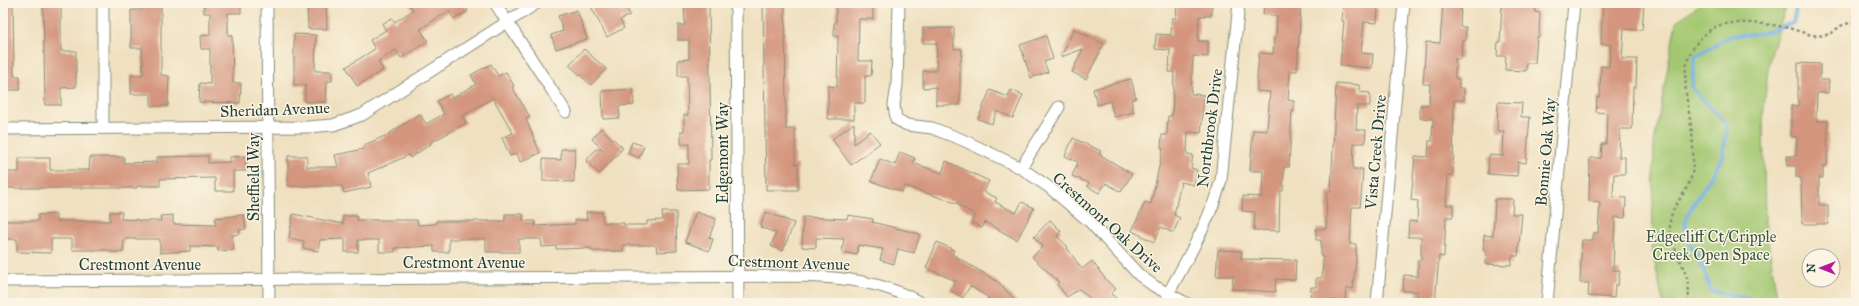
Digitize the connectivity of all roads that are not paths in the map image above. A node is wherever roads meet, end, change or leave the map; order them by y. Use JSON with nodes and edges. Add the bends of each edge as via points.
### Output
{"nodes":[{"id":1,"x":103,"y":3,"type":"edge"},
{"id":2,"x":267,"y":3,"type":"edge"},
{"id":3,"x":495,"y":3,"type":"edge"},
{"id":4,"x":538,"y":3,"type":"edge"},
{"id":5,"x":736,"y":3,"type":"edge"},
{"id":6,"x":899,"y":3,"type":"edge"},
{"id":7,"x":1239,"y":3,"type":"edge"},
{"id":8,"x":1404,"y":3,"type":"edge"},
{"id":9,"x":1574,"y":3,"type":"edge"},
{"id":10,"x":507,"y":22,"type":"junction"},
{"id":11,"x":1059,"y":107,"type":"dead end"},
{"id":12,"x":566,"y":112,"type":"dead end"},
{"id":13,"x":268,"y":127,"type":"junction"},
{"id":14,"x":103,"y":128,"type":"junction"},
{"id":15,"x":3,"y":129,"type":"edge"},
{"id":16,"x":1021,"y":168,"type":"junction"},
{"id":17,"x":738,"y":276,"type":"junction"},
{"id":18,"x":269,"y":279,"type":"junction"},
{"id":19,"x":3,"y":281,"type":"edge"},
{"id":20,"x":1168,"y":294,"type":"junction"},
{"id":21,"x":917,"y":302,"type":"edge"},
{"id":22,"x":269,"y":303,"type":"edge"},
{"id":23,"x":738,"y":303,"type":"edge"},
{"id":24,"x":1186,"y":303,"type":"edge"},
{"id":25,"x":1377,"y":303,"type":"edge"},
{"id":26,"x":1547,"y":303,"type":"edge"}],
"edges":[{"from":1,"to":14,"type":"street"},
{"from":2,"to":13,"type":"street","name":"Sheffield Way"},
{"from":3,"to":10,"type":"street"},
{"from":4,"to":10,"type":"street","name":"Sheridan Avenue"},
{"from":5,"to":17,"type":"street","name":"Edgemont Way"},
{"from":6,"to":16,"type":"street","name":"Crestmont Oak Drive","via":[[897,85],[894,105],[896,119],[907,125],[932,128],[963,140]]},
{"from":7,"to":20,"type":"street","name":"Northbrook Drive","via":[[1222,180],[1205,227]]},
{"from":8,"to":25,"type":"street","name":"Vista Creek Drive"},
{"from":9,"to":26,"type":"street","name":"Bonnie Oak Way"},
{"from":10,"to":12,"type":"street"},
{"from":10,"to":13,"type":"street","name":"Sheridan Avenue","via":[[362,115],[333,125]]},
{"from":11,"to":16,"type":"street"},
{"from":13,"to":14,"type":"street","name":"Sheridan Avenue"},
{"from":13,"to":18,"type":"street","name":"Sheffield Way"},
{"from":14,"to":15,"type":"street","name":"Sheridan Avenue"},
{"from":16,"to":20,"type":"street","name":"Crestmont Oak Drive","via":[[1050,188],[1090,222],[1139,275]]},
{"from":17,"to":18,"type":"street","name":"Crestmont Avenue"},
{"from":17,"to":21,"type":"street","name":"Crestmont Avenue","via":[[846,278],[877,285]]},
{"from":17,"to":23,"type":"street","name":"Edgemont Way"},
{"from":18,"to":19,"type":"street","name":"Crestmont Avenue"},
{"from":18,"to":22,"type":"street","name":"Sheffield Way"},
{"from":20,"to":24,"type":"street","name":"Crestmont Oak Drive"}]}
